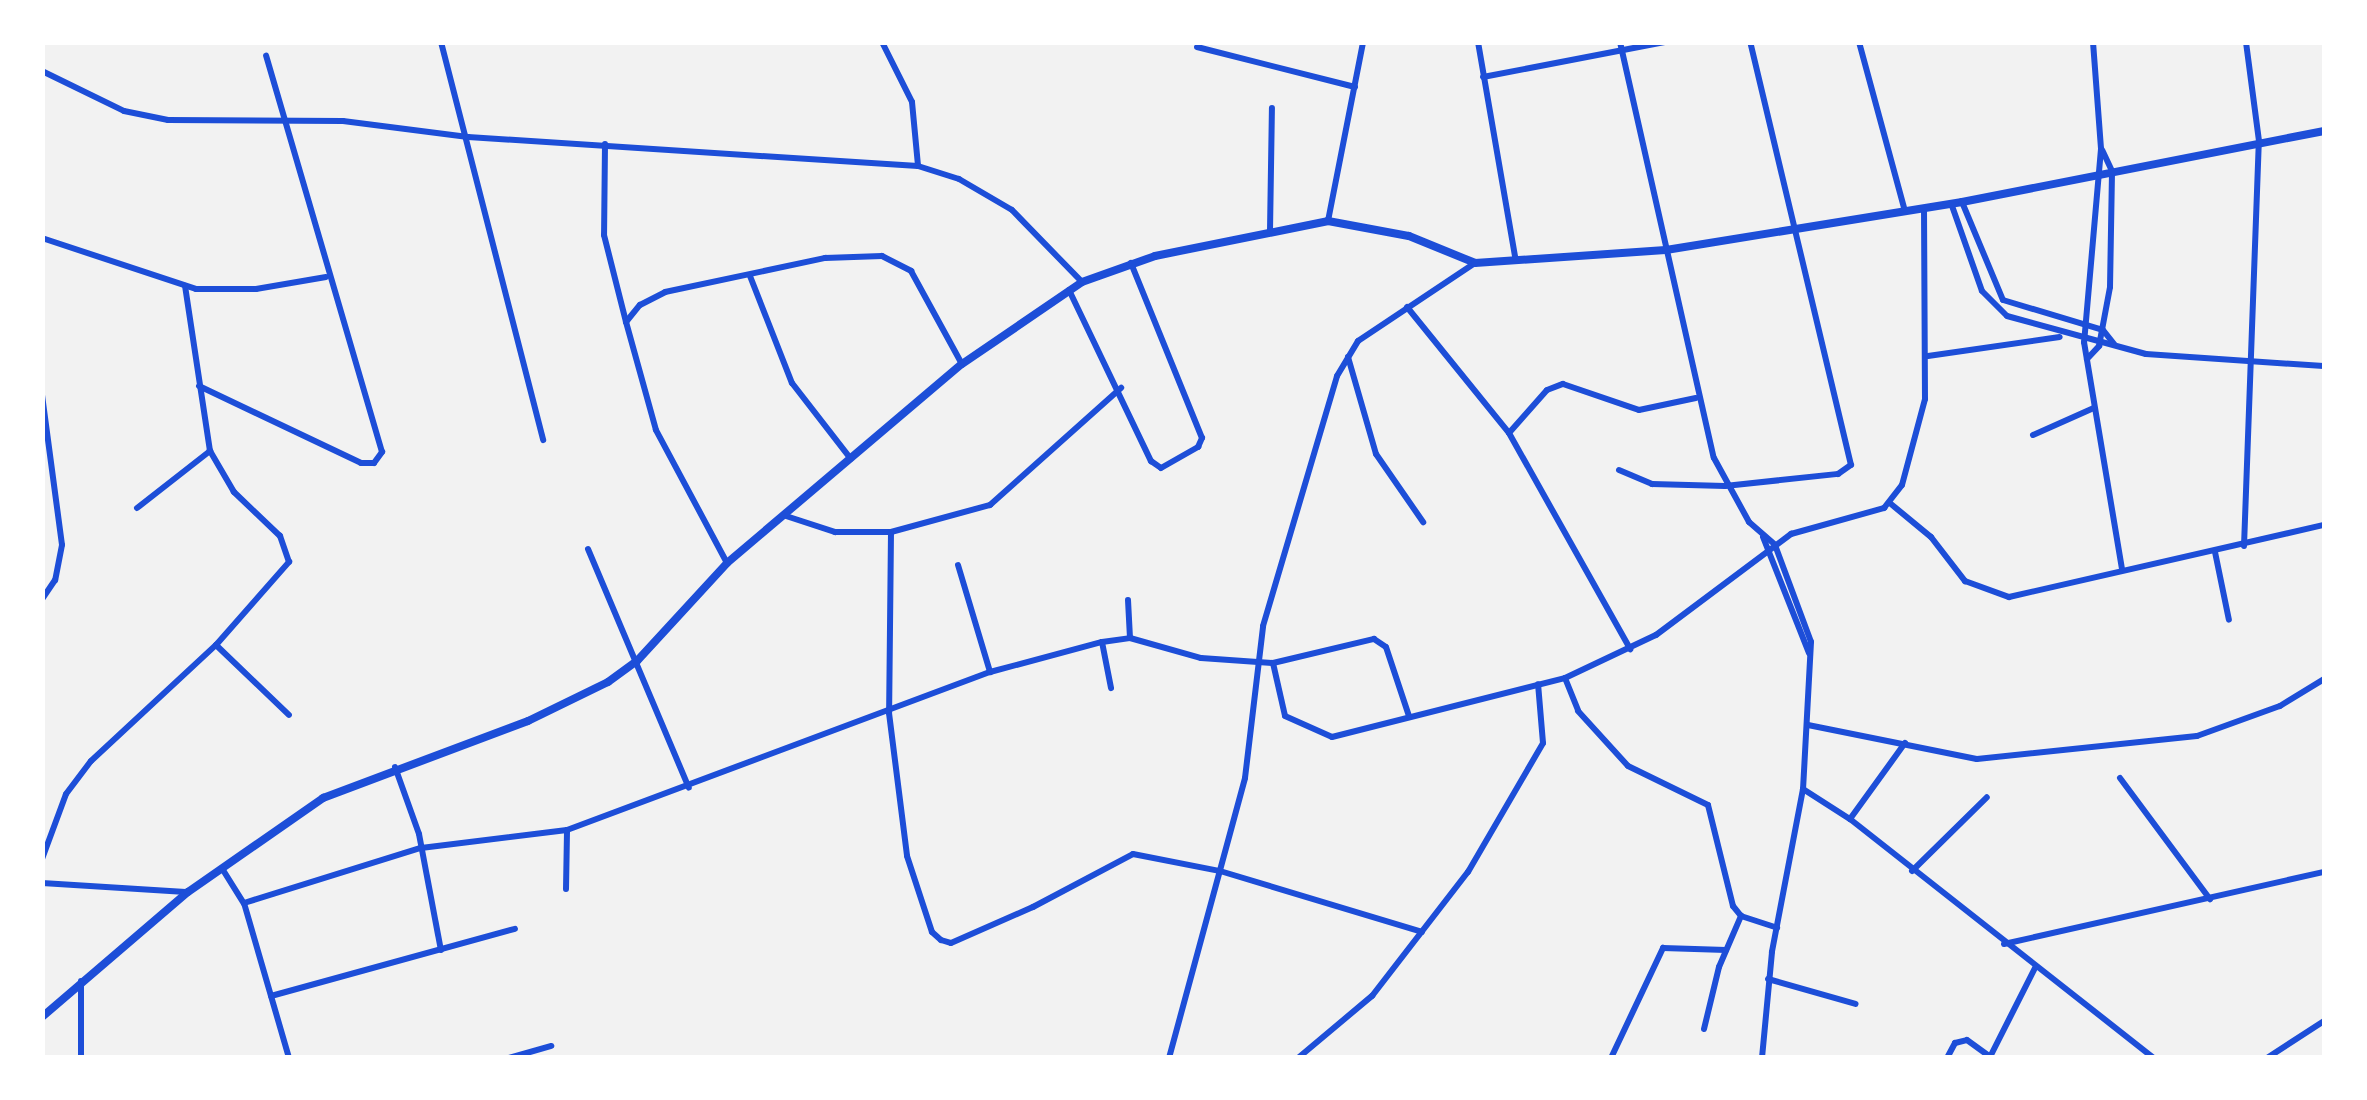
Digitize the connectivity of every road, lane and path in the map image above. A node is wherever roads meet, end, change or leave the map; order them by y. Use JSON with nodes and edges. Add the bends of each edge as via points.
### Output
{"nodes":[{"id":1,"x":440,"y":42,"type":"edge"},
{"id":2,"x":882,"y":42,"type":"edge"},
{"id":3,"x":1362,"y":42,"type":"edge"},
{"id":4,"x":1478,"y":42,"type":"edge"},
{"id":5,"x":1620,"y":42,"type":"edge"},
{"id":6,"x":1665,"y":42,"type":"edge"},
{"id":7,"x":1750,"y":42,"type":"edge"},
{"id":8,"x":1859,"y":42,"type":"edge"},
{"id":9,"x":2093,"y":42,"type":"edge"},
{"id":10,"x":2246,"y":42,"type":"edge"},
{"id":11,"x":1196,"y":46,"type":"dead end"},
{"id":12,"x":1623,"y":53,"type":"junction"},
{"id":13,"x":266,"y":56,"type":"dead end"},
{"id":14,"x":42,"y":71,"type":"edge"},
{"id":15,"x":1482,"y":78,"type":"junction"},
{"id":16,"x":1355,"y":87,"type":"junction"},
{"id":17,"x":1272,"y":108,"type":"dead end"},
{"id":18,"x":282,"y":120,"type":"junction"},
{"id":19,"x":2324,"y":131,"type":"edge"},
{"id":20,"x":468,"y":136,"type":"junction"},
{"id":21,"x":2259,"y":142,"type":"junction"},
{"id":22,"x":606,"y":144,"type":"junction"},
{"id":23,"x":2101,"y":149,"type":"junction"},
{"id":24,"x":918,"y":166,"type":"junction"},
{"id":25,"x":2112,"y":170,"type":"junction"},
{"id":26,"x":2098,"y":174,"type":"junction"},
{"id":27,"x":1962,"y":202,"type":"junction"},
{"id":28,"x":1950,"y":204,"type":"junction"},
{"id":29,"x":1924,"y":208,"type":"junction"},
{"id":30,"x":1905,"y":210,"type":"junction"},
{"id":31,"x":1328,"y":221,"type":"junction"},
{"id":32,"x":1270,"y":231,"type":"junction"},
{"id":33,"x":1797,"y":231,"type":"junction"},
{"id":34,"x":42,"y":238,"type":"edge"},
{"id":35,"x":1666,"y":250,"type":"junction"},
{"id":36,"x":1516,"y":262,"type":"junction"},
{"id":37,"x":1131,"y":263,"type":"junction"},
{"id":38,"x":1475,"y":263,"type":"junction"},
{"id":39,"x":750,"y":276,"type":"junction"},
{"id":40,"x":326,"y":277,"type":"junction"},
{"id":41,"x":1082,"y":282,"type":"junction"},
{"id":42,"x":185,"y":286,"type":"junction"},
{"id":43,"x":1069,"y":290,"type":"junction"},
{"id":44,"x":1408,"y":306,"type":"junction"},
{"id":45,"x":626,"y":322,"type":"junction"},
{"id":46,"x":2086,"y":326,"type":"junction"},
{"id":47,"x":2103,"y":330,"type":"junction"},
{"id":48,"x":2067,"y":336,"type":"junction"},
{"id":49,"x":2084,"y":342,"type":"junction"},
{"id":50,"x":2099,"y":346,"type":"junction"},
{"id":51,"x":2115,"y":346,"type":"junction"},
{"id":52,"x":1348,"y":356,"type":"junction"},
{"id":53,"x":1928,"y":356,"type":"junction"},
{"id":54,"x":2087,"y":360,"type":"junction"},
{"id":55,"x":962,"y":364,"type":"junction"},
{"id":56,"x":2254,"y":364,"type":"junction"},
{"id":57,"x":2324,"y":366,"type":"edge"},
{"id":58,"x":198,"y":386,"type":"junction"},
{"id":59,"x":1121,"y":388,"type":"junction"},
{"id":60,"x":42,"y":395,"type":"edge"},
{"id":61,"x":1696,"y":397,"type":"junction"},
{"id":62,"x":2094,"y":408,"type":"junction"},
{"id":63,"x":45,"y":428,"type":"edge"},
{"id":64,"x":1509,"y":433,"type":"junction"},
{"id":65,"x":2034,"y":435,"type":"dead end"},
{"id":66,"x":543,"y":440,"type":"dead end"},
{"id":67,"x":210,"y":451,"type":"junction"},
{"id":68,"x":852,"y":460,"type":"junction"},
{"id":69,"x":1620,"y":470,"type":"dead end"},
{"id":70,"x":1726,"y":486,"type":"junction"},
{"id":71,"x":1891,"y":504,"type":"junction"},
{"id":72,"x":137,"y":508,"type":"dead end"},
{"id":73,"x":786,"y":516,"type":"junction"},
{"id":74,"x":1422,"y":522,"type":"dead end"},
{"id":75,"x":2324,"y":525,"type":"edge"},
{"id":76,"x":891,"y":532,"type":"junction"},
{"id":77,"x":1763,"y":537,"type":"junction"},
{"id":78,"x":1775,"y":545,"type":"junction"},
{"id":79,"x":2244,"y":546,"type":"junction"},
{"id":80,"x":588,"y":549,"type":"dead end"},
{"id":81,"x":1767,"y":552,"type":"junction"},
{"id":82,"x":2215,"y":552,"type":"junction"},
{"id":83,"x":727,"y":563,"type":"junction"},
{"id":84,"x":958,"y":565,"type":"dead end"},
{"id":85,"x":2122,"y":568,"type":"junction"},
{"id":86,"x":42,"y":599,"type":"edge"},
{"id":87,"x":1128,"y":600,"type":"dead end"},
{"id":88,"x":2229,"y":620,"type":"dead end"},
{"id":89,"x":1130,"y":638,"type":"junction"},
{"id":90,"x":1102,"y":642,"type":"junction"},
{"id":91,"x":216,"y":645,"type":"junction"},
{"id":92,"x":1630,"y":649,"type":"junction"},
{"id":93,"x":1810,"y":654,"type":"junction"},
{"id":94,"x":637,"y":660,"type":"junction"},
{"id":95,"x":1256,"y":662,"type":"junction"},
{"id":96,"x":1273,"y":663,"type":"junction"},
{"id":97,"x":990,"y":672,"type":"junction"},
{"id":98,"x":1565,"y":678,"type":"junction"},
{"id":99,"x":2324,"y":679,"type":"edge"},
{"id":100,"x":1538,"y":684,"type":"junction"},
{"id":101,"x":1111,"y":688,"type":"dead end"},
{"id":102,"x":889,"y":713,"type":"junction"},
{"id":103,"x":289,"y":715,"type":"dead end"},
{"id":104,"x":1409,"y":716,"type":"junction"},
{"id":105,"x":1808,"y":725,"type":"junction"},
{"id":106,"x":1905,"y":743,"type":"junction"},
{"id":107,"x":395,"y":767,"type":"junction"},
{"id":108,"x":2120,"y":778,"type":"dead end"},
{"id":109,"x":689,"y":788,"type":"junction"},
{"id":110,"x":1802,"y":789,"type":"junction"},
{"id":111,"x":1987,"y":797,"type":"dead end"},
{"id":112,"x":1850,"y":819,"type":"junction"},
{"id":113,"x":568,"y":830,"type":"junction"},
{"id":114,"x":421,"y":848,"type":"junction"},
{"id":115,"x":42,"y":859,"type":"edge"},
{"id":116,"x":223,"y":870,"type":"junction"},
{"id":117,"x":1220,"y":871,"type":"junction"},
{"id":118,"x":1912,"y":871,"type":"junction"},
{"id":119,"x":2324,"y":872,"type":"edge"},
{"id":120,"x":42,"y":883,"type":"edge"},
{"id":121,"x":566,"y":889,"type":"dead end"},
{"id":122,"x":188,"y":892,"type":"junction"},
{"id":123,"x":2210,"y":899,"type":"junction"},
{"id":124,"x":244,"y":903,"type":"junction"},
{"id":125,"x":1741,"y":916,"type":"junction"},
{"id":126,"x":1776,"y":928,"type":"junction"},
{"id":127,"x":515,"y":929,"type":"dead end"},
{"id":128,"x":1422,"y":932,"type":"junction"},
{"id":129,"x":2004,"y":944,"type":"junction"},
{"id":130,"x":441,"y":950,"type":"junction"},
{"id":131,"x":1726,"y":950,"type":"junction"},
{"id":132,"x":2034,"y":968,"type":"junction"},
{"id":133,"x":1768,"y":978,"type":"junction"},
{"id":134,"x":81,"y":980,"type":"junction"},
{"id":135,"x":271,"y":996,"type":"junction"},
{"id":136,"x":1856,"y":1004,"type":"dead end"},
{"id":137,"x":42,"y":1017,"type":"edge"},
{"id":138,"x":2324,"y":1021,"type":"edge"},
{"id":139,"x":1704,"y":1029,"type":"dead end"},
{"id":140,"x":551,"y":1046,"type":"dead end"},
{"id":141,"x":1991,"y":1057,"type":"edge"},
{"id":142,"x":80,"y":1058,"type":"edge"},
{"id":143,"x":290,"y":1058,"type":"edge"},
{"id":144,"x":509,"y":1058,"type":"edge"},
{"id":145,"x":1169,"y":1058,"type":"edge"},
{"id":146,"x":1298,"y":1058,"type":"edge"},
{"id":147,"x":1610,"y":1058,"type":"edge"},
{"id":148,"x":1762,"y":1058,"type":"edge"},
{"id":149,"x":1947,"y":1058,"type":"edge"},
{"id":150,"x":2154,"y":1058,"type":"edge"},
{"id":151,"x":2267,"y":1058,"type":"edge"}],
"edges":[{"from":1,"to":20,"type":"street"},
{"from":2,"to":24,"type":"street","via":[[912,102]]},
{"from":3,"to":16,"type":"street"},
{"from":4,"to":15,"type":"street"},
{"from":5,"to":12,"type":"street"},
{"from":6,"to":12,"type":"street"},
{"from":7,"to":33,"type":"street"},
{"from":8,"to":30,"type":"street"},
{"from":9,"to":23,"type":"street"},
{"from":10,"to":21,"type":"street"},
{"from":11,"to":16,"type":"street"},
{"from":12,"to":15,"type":"street"},
{"from":12,"to":35,"type":"street"},
{"from":13,"to":18,"type":"street"},
{"from":14,"to":18,"type":"street","via":[[140,116]]},
{"from":15,"to":36,"type":"street"},
{"from":16,"to":31,"type":"street"},
{"from":17,"to":32,"type":"street"},
{"from":18,"to":20,"type":"street"},
{"from":18,"to":40,"type":"street"},
{"from":19,"to":21,"type":"street"},
{"from":20,"to":22,"type":"street"},
{"from":20,"to":66,"type":"street"},
{"from":21,"to":25,"type":"street"},
{"from":21,"to":56,"type":"street"},
{"from":22,"to":24,"type":"street"},
{"from":22,"to":45,"type":"street","via":[[604,235]]},
{"from":23,"to":25,"type":"street"},
{"from":23,"to":26,"type":"street"},
{"from":24,"to":41,"type":"street","via":[[959,179],[1012,210]]},
{"from":25,"to":26,"type":"street"},
{"from":25,"to":47,"type":"street"},
{"from":26,"to":27,"type":"street"},
{"from":26,"to":46,"type":"street"},
{"from":27,"to":28,"type":"street"},
{"from":27,"to":46,"type":"street","via":[[2003,300]]},
{"from":28,"to":29,"type":"street"},
{"from":28,"to":48,"type":"street","via":[[1987,300],[2007,316]]},
{"from":29,"to":30,"type":"street"},
{"from":29,"to":53,"type":"street"},
{"from":30,"to":33,"type":"street"},
{"from":31,"to":32,"type":"street"},
{"from":31,"to":38,"type":"street","via":[[1409,236]]},
{"from":32,"to":37,"type":"street"},
{"from":33,"to":35,"type":"street"},
{"from":33,"to":70,"type":"street","via":[[1852,465],[1838,474]]},
{"from":34,"to":42,"type":"street"},
{"from":35,"to":36,"type":"street"},
{"from":35,"to":61,"type":"street"},
{"from":36,"to":38,"type":"street"},
{"from":37,"to":41,"type":"street"},
{"from":37,"to":59,"type":"street","via":[[1202,444],[1155,468]]},
{"from":38,"to":44,"type":"street"},
{"from":39,"to":45,"type":"street","via":[[652,296]]},
{"from":39,"to":55,"type":"street","via":[[826,258],[898,260],[911,271]]},
{"from":39,"to":68,"type":"street","via":[[792,384]]},
{"from":40,"to":42,"type":"street","via":[[240,290]]},
{"from":40,"to":58,"type":"street","via":[[382,446],[379,459],[361,464]]},
{"from":41,"to":43,"type":"street"},
{"from":42,"to":58,"type":"street"},
{"from":43,"to":55,"type":"street"},
{"from":43,"to":59,"type":"street"},
{"from":44,"to":52,"type":"street","via":[[1358,340]]},
{"from":44,"to":64,"type":"street"},
{"from":45,"to":83,"type":"street","via":[[663,447]]},
{"from":46,"to":47,"type":"street"},
{"from":46,"to":49,"type":"street"},
{"from":47,"to":50,"type":"street"},
{"from":47,"to":51,"type":"street"},
{"from":48,"to":49,"type":"street"},
{"from":48,"to":53,"type":"street"},
{"from":49,"to":50,"type":"street"},
{"from":49,"to":54,"type":"street"},
{"from":50,"to":51,"type":"street"},
{"from":50,"to":54,"type":"street"},
{"from":51,"to":56,"type":"street"},
{"from":52,"to":74,"type":"street","via":[[1376,454]]},
{"from":52,"to":95,"type":"street"},
{"from":53,"to":71,"type":"street","via":[[1920,422]]},
{"from":54,"to":62,"type":"street"},
{"from":55,"to":68,"type":"street"},
{"from":56,"to":57,"type":"street"},
{"from":56,"to":79,"type":"street"},
{"from":58,"to":67,"type":"street"},
{"from":59,"to":76,"type":"street","via":[[990,504]]},
{"from":60,"to":63,"type":"street"},
{"from":61,"to":64,"type":"street","via":[[1639,410],[1580,386],[1557,385]]},
{"from":61,"to":70,"type":"street"},
{"from":62,"to":65,"type":"street"},
{"from":62,"to":85,"type":"street"},
{"from":63,"to":86,"type":"street","via":[[62,545],[55,580]]},
{"from":64,"to":92,"type":"street"},
{"from":67,"to":72,"type":"street"},
{"from":67,"to":91,"type":"street","via":[[234,492],[288,548],[289,562]]},
{"from":68,"to":73,"type":"street"},
{"from":69,"to":70,"type":"street","via":[[1652,484]]},
{"from":70,"to":77,"type":"street"},
{"from":71,"to":78,"type":"street"},
{"from":71,"to":85,"type":"street","via":[[1965,580],[1990,594],[2022,596]]},
{"from":73,"to":76,"type":"street","via":[[834,532]]},
{"from":73,"to":83,"type":"street"},
{"from":75,"to":79,"type":"street"},
{"from":76,"to":102,"type":"street"},
{"from":77,"to":78,"type":"street"},
{"from":77,"to":81,"type":"street"},
{"from":78,"to":81,"type":"street"},
{"from":78,"to":93,"type":"street","via":[[1806,624]]},
{"from":79,"to":82,"type":"street"},
{"from":80,"to":94,"type":"street"},
{"from":81,"to":92,"type":"street"},
{"from":81,"to":93,"type":"street"},
{"from":82,"to":85,"type":"street"},
{"from":82,"to":88,"type":"street"},
{"from":83,"to":94,"type":"street"},
{"from":84,"to":97,"type":"street"},
{"from":87,"to":89,"type":"street"},
{"from":89,"to":90,"type":"street"},
{"from":89,"to":95,"type":"street","via":[[1201,658]]},
{"from":90,"to":97,"type":"street"},
{"from":90,"to":101,"type":"street"},
{"from":91,"to":103,"type":"street"},
{"from":91,"to":115,"type":"street","via":[[91,762],[66,794]]},
{"from":92,"to":98,"type":"street"},
{"from":93,"to":105,"type":"street"},
{"from":94,"to":107,"type":"street","via":[[553,710]]},
{"from":94,"to":109,"type":"street"},
{"from":95,"to":96,"type":"street"},
{"from":95,"to":117,"type":"street","via":[[1245,778]]},
{"from":96,"to":104,"type":"street","via":[[1285,716],[1303,720],[1320,736]]},
{"from":96,"to":104,"type":"street","via":[[1382,642]]},
{"from":97,"to":102,"type":"street"},
{"from":98,"to":100,"type":"street"},
{"from":98,"to":125,"type":"street","via":[[1578,711],[1628,766],[1708,805],[1727,892]]},
{"from":99,"to":106,"type":"street","via":[[2240,723],[2176,739],[1966,759]]},
{"from":100,"to":104,"type":"street"},
{"from":100,"to":128,"type":"street","via":[[1545,725],[1540,751],[1468,872]]},
{"from":102,"to":109,"type":"street"},
{"from":102,"to":117,"type":"street","via":[[907,856],[932,932],[941,940],[950,943],[1033,907],[1133,854]]},
{"from":105,"to":106,"type":"street"},
{"from":105,"to":110,"type":"street"},
{"from":106,"to":112,"type":"street"},
{"from":107,"to":114,"type":"street"},
{"from":107,"to":116,"type":"street","via":[[323,798]]},
{"from":108,"to":123,"type":"street"},
{"from":109,"to":113,"type":"street"},
{"from":110,"to":112,"type":"street"},
{"from":110,"to":126,"type":"street"},
{"from":111,"to":118,"type":"street"},
{"from":112,"to":118,"type":"street"},
{"from":113,"to":114,"type":"street"},
{"from":113,"to":121,"type":"street"},
{"from":114,"to":124,"type":"street"},
{"from":114,"to":130,"type":"street"},
{"from":116,"to":122,"type":"street"},
{"from":116,"to":124,"type":"street"},
{"from":117,"to":128,"type":"street"},
{"from":117,"to":145,"type":"street"},
{"from":118,"to":129,"type":"street"},
{"from":119,"to":123,"type":"street"},
{"from":120,"to":122,"type":"street"},
{"from":122,"to":134,"type":"street"},
{"from":123,"to":129,"type":"street"},
{"from":124,"to":135,"type":"street"},
{"from":125,"to":126,"type":"street"},
{"from":125,"to":131,"type":"street"},
{"from":126,"to":133,"type":"street"},
{"from":127,"to":130,"type":"street"},
{"from":128,"to":146,"type":"street","via":[[1372,996]]},
{"from":129,"to":132,"type":"street"},
{"from":130,"to":135,"type":"street"},
{"from":131,"to":139,"type":"street"},
{"from":131,"to":147,"type":"street","via":[[1663,948]]},
{"from":132,"to":141,"type":"street"},
{"from":132,"to":150,"type":"street"},
{"from":133,"to":136,"type":"street"},
{"from":133,"to":148,"type":"street"},
{"from":134,"to":137,"type":"street"},
{"from":134,"to":142,"type":"street"},
{"from":135,"to":143,"type":"street"},
{"from":138,"to":151,"type":"street"},
{"from":140,"to":144,"type":"street"},
{"from":141,"to":149,"type":"street","via":[[1967,1040],[1955,1043]]}]}
